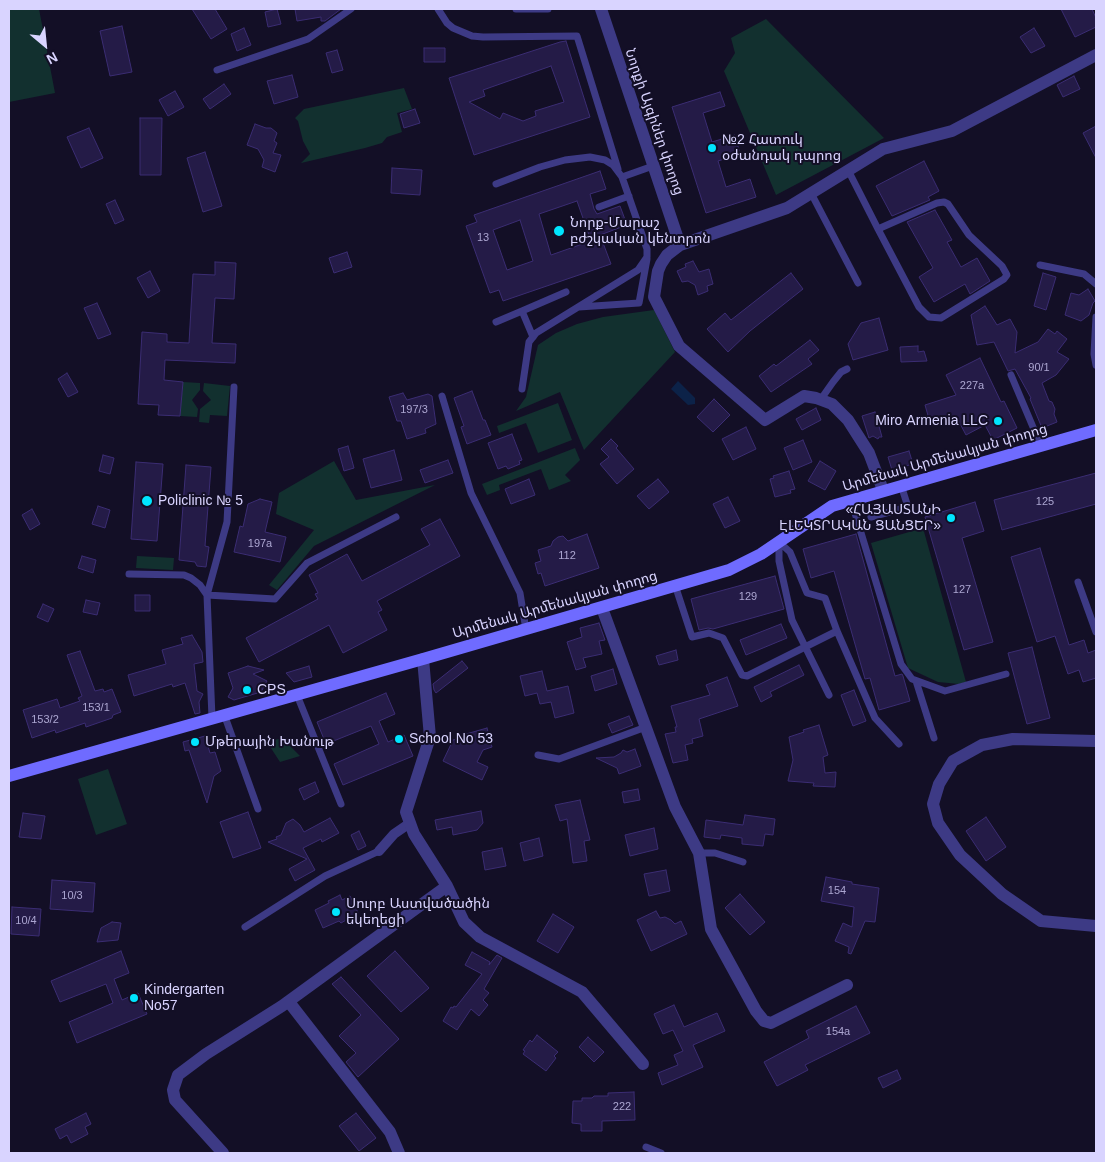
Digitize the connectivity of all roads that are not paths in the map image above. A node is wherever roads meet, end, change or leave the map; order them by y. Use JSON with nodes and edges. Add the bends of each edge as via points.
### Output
{"nodes":[{"id":1,"x":351,"y":9,"type":"edge"},
{"id":2,"x":438,"y":9,"type":"edge"},
{"id":3,"x":516,"y":9,"type":"edge"},
{"id":4,"x":548,"y":9,"type":"edge"},
{"id":5,"x":601,"y":9,"type":"edge"},
{"id":6,"x":1096,"y":55,"type":"edge"},
{"id":7,"x":217,"y":70,"type":"dead end"},
{"id":8,"x":653,"y":166,"type":"junction"},
{"id":9,"x":848,"y":170,"type":"junction"},
{"id":10,"x":621,"y":175,"type":"junction"},
{"id":11,"x":496,"y":184,"type":"dead end"},
{"id":12,"x":811,"y":193,"type":"junction"},
{"id":13,"x":629,"y":196,"type":"junction"},
{"id":14,"x":599,"y":207,"type":"dead end"},
{"id":15,"x":878,"y":229,"type":"junction"},
{"id":16,"x":680,"y":245,"type":"junction"},
{"id":17,"x":647,"y":257,"type":"junction"},
{"id":18,"x":1040,"y":266,"type":"dead end"},
{"id":19,"x":858,"y":283,"type":"dead end"},
{"id":20,"x":1096,"y":284,"type":"edge"},
{"id":21,"x":566,"y":292,"type":"dead end"},
{"id":22,"x":576,"y":308,"type":"junction"},
{"id":23,"x":522,"y":310,"type":"junction"},
{"id":24,"x":1096,"y":317,"type":"edge"},
{"id":25,"x":496,"y":322,"type":"dead end"},
{"id":26,"x":533,"y":337,"type":"junction"},
{"id":27,"x":1096,"y":365,"type":"edge"},
{"id":28,"x":847,"y":369,"type":"dead end"},
{"id":29,"x":1011,"y":375,"type":"dead end"},
{"id":30,"x":234,"y":387,"type":"dead end"},
{"id":31,"x":522,"y":389,"type":"dead end"},
{"id":32,"x":442,"y":396,"type":"dead end"},
{"id":33,"x":821,"y":399,"type":"junction"},
{"id":34,"x":1096,"y":430,"type":"edge"},
{"id":35,"x":1041,"y":446,"type":"junction"},
{"id":36,"x":901,"y":485,"type":"junction"},
{"id":37,"x":883,"y":490,"type":"junction"},
{"id":38,"x":851,"y":500,"type":"junction"},
{"id":39,"x":396,"y":517,"type":"dead end"},
{"id":40,"x":871,"y":517,"type":"dead end"},
{"id":41,"x":779,"y":542,"type":"junction"},
{"id":42,"x":129,"y":574,"type":"dead end"},
{"id":43,"x":1078,"y":582,"type":"dead end"},
{"id":44,"x":675,"y":585,"type":"junction"},
{"id":45,"x":207,"y":595,"type":"junction"},
{"id":46,"x":602,"y":608,"type":"junction"},
{"id":47,"x":526,"y":630,"type":"junction"},
{"id":48,"x":837,"y":631,"type":"junction"},
{"id":49,"x":1096,"y":632,"type":"edge"},
{"id":50,"x":806,"y":646,"type":"junction"},
{"id":51,"x":423,"y":659,"type":"junction"},
{"id":52,"x":1006,"y":674,"type":"dead end"},
{"id":53,"x":916,"y":680,"type":"junction"},
{"id":54,"x":297,"y":694,"type":"junction"},
{"id":55,"x":829,"y":695,"type":"dead end"},
{"id":56,"x":218,"y":716,"type":"junction"},
{"id":57,"x":646,"y":727,"type":"junction"},
{"id":58,"x":934,"y":738,"type":"dead end"},
{"id":59,"x":1096,"y":741,"type":"edge"},
{"id":60,"x":899,"y":744,"type":"dead end"},
{"id":61,"x":538,"y":755,"type":"dead end"},
{"id":62,"x":9,"y":776,"type":"edge"},
{"id":63,"x":341,"y":804,"type":"dead end"},
{"id":64,"x":258,"y":809,"type":"dead end"},
{"id":65,"x":410,"y":823,"type":"junction"},
{"id":66,"x":379,"y":851,"type":"joint"},
{"id":67,"x":699,"y":853,"type":"junction"},
{"id":68,"x":743,"y":862,"type":"dead end"},
{"id":69,"x":447,"y":886,"type":"junction"},
{"id":70,"x":1096,"y":926,"type":"edge"},
{"id":71,"x":245,"y":927,"type":"dead end"},
{"id":72,"x":847,"y":985,"type":"dead end"},
{"id":73,"x":289,"y":1002,"type":"junction"},
{"id":74,"x":643,"y":1064,"type":"dead end"},
{"id":75,"x":646,"y":1147,"type":"dead end"},
{"id":76,"x":222,"y":1153,"type":"edge"},
{"id":77,"x":399,"y":1153,"type":"edge"},
{"id":78,"x":661,"y":1153,"type":"edge"}],
"edges":[{"from":1,"to":7,"type":"lane","via":[[308,39]]},
{"from":2,"to":10,"type":"lane","via":[[452,28],[472,36],[577,36]]},
{"from":3,"to":4,"type":"lane"},
{"from":5,"to":8,"type":"street","name":"Նորքի Այգիներ փողոց"},
{"from":6,"to":9,"type":"street","via":[[952,131],[883,149]]},
{"from":8,"to":10,"type":"lane"},
{"from":8,"to":16,"type":"street","name":"Նորքի Այգիներ փողոց"},
{"from":9,"to":12,"type":"street"},
{"from":9,"to":15,"type":"lane"},
{"from":10,"to":11,"type":"lane","via":[[605,160],[584,158],[540,167]]},
{"from":10,"to":13,"type":"lane"},
{"from":12,"to":16,"type":"street","via":[[787,208]]},
{"from":12,"to":19,"type":"lane"},
{"from":13,"to":14,"type":"lane"},
{"from":13,"to":17,"type":"lane","via":[[647,248]]},
{"from":15,"to":15,"type":"lane","via":[[919,307],[929,317],[941,318],[1004,280],[1007,275],[1002,266],[969,235],[944,202],[937,202]]},
{"from":16,"to":33,"type":"street","via":[[666,255],[659,267],[654,297],[679,346],[765,420],[804,396]]},
{"from":17,"to":22,"type":"lane","via":[[627,278]]},
{"from":17,"to":22,"type":"lane","via":[[639,303]]},
{"from":18,"to":20,"type":"lane","via":[[1084,274]]},
{"from":21,"to":23,"type":"lane"},
{"from":22,"to":26,"type":"lane"},
{"from":23,"to":25,"type":"lane"},
{"from":23,"to":26,"type":"lane"},
{"from":24,"to":27,"type":"lane"},
{"from":26,"to":31,"type":"lane","via":[[529,342]]},
{"from":28,"to":33,"type":"lane","via":[[841,372]]},
{"from":29,"to":35,"type":"lane"},
{"from":30,"to":45,"type":"lane","via":[[227,522]]},
{"from":32,"to":47,"type":"lane","via":[[471,493],[520,593]]},
{"from":33,"to":37,"type":"street","via":[[848,420],[869,453]]},
{"from":34,"to":35,"type":"main road","name":"Արմենակ Արմենակյան փողոց"},
{"from":35,"to":36,"type":"main road","name":"Արմենակ Արմենակյան փողոց"},
{"from":36,"to":37,"type":"main road","name":"Արմենակ Արմենակյան փողոց"},
{"from":36,"to":40,"type":"lane","via":[[908,507]]},
{"from":37,"to":38,"type":"main road","name":"Արմենակ Արմենակյան փողոց"},
{"from":38,"to":41,"type":"main road","name":"Արմենակ Արմենակյան փողոց","via":[[832,506]]},
{"from":38,"to":53,"type":"lane","via":[[901,664]]},
{"from":39,"to":45,"type":"lane","via":[[307,562],[275,599]]},
{"from":41,"to":44,"type":"main road","name":"Արմենակ Արմենակյան փողոց","via":[[729,570]]},
{"from":41,"to":48,"type":"lane","via":[[790,552],[806,593],[825,598]]},
{"from":41,"to":50,"type":"lane","via":[[779,561],[792,620]]},
{"from":42,"to":45,"type":"lane","via":[[184,575],[200,585]]},
{"from":43,"to":49,"type":"lane"},
{"from":44,"to":46,"type":"main road","name":"Արմենակ Արմենակյան փողոց"},
{"from":44,"to":50,"type":"lane","via":[[692,637],[709,633],[723,638],[742,675],[748,676]]},
{"from":45,"to":56,"type":"lane"},
{"from":46,"to":47,"type":"main road","name":"Արմենակ Արմենակյան փողոց"},
{"from":46,"to":57,"type":"street"},
{"from":47,"to":51,"type":"main road","name":"Արմենակ Արմենակյան փողոց"},
{"from":48,"to":50,"type":"lane"},
{"from":48,"to":60,"type":"lane","via":[[875,718]]},
{"from":50,"to":55,"type":"lane"},
{"from":51,"to":54,"type":"main road","name":"Արմենակ Արմենակյան փողոց"},
{"from":51,"to":65,"type":"street","via":[[430,737],[406,812]]},
{"from":52,"to":53,"type":"lane","via":[[945,691]]},
{"from":53,"to":58,"type":"lane"},
{"from":54,"to":56,"type":"main road","name":"Արմենակ Արմենակյան փողոց"},
{"from":54,"to":63,"type":"lane"},
{"from":56,"to":62,"type":"main road","name":"Արմենակ Արմենակյան փողոց"},
{"from":56,"to":64,"type":"lane"},
{"from":57,"to":61,"type":"lane","via":[[559,759]]},
{"from":57,"to":67,"type":"street","via":[[675,806]]},
{"from":59,"to":70,"type":"street","via":[[1013,739],[982,745],[952,761],[939,784],[933,804],[938,823],[960,855],[1002,894],[1042,921]]},
{"from":65,"to":66,"type":"street","via":[[394,834]]},
{"from":65,"to":69,"type":"street"},
{"from":66,"to":71,"type":"lane","via":[[325,876]]},
{"from":67,"to":68,"type":"lane","via":[[715,853]]},
{"from":67,"to":72,"type":"street","via":[[711,929],[762,1020],[772,1023]]},
{"from":69,"to":73,"type":"street"},
{"from":69,"to":74,"type":"street","via":[[464,922],[480,937],[582,992]]},
{"from":73,"to":76,"type":"street","via":[[178,1075],[173,1090],[175,1100]]},
{"from":73,"to":77,"type":"street","via":[[390,1132]]},
{"from":75,"to":78,"type":"lane"}]}
